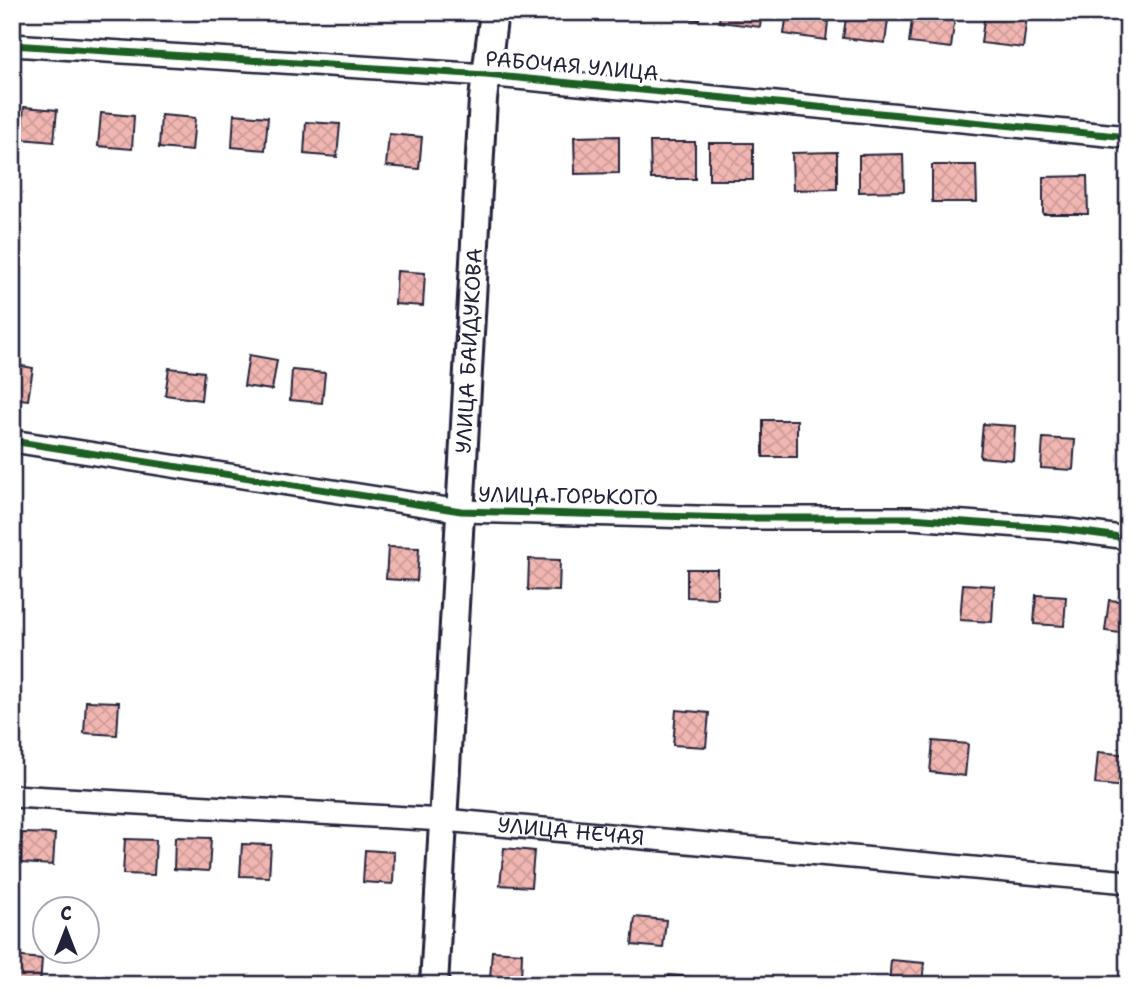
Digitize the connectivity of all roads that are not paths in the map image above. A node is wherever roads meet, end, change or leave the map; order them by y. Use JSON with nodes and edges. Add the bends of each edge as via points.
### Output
{"nodes":[{"id":1,"x":494,"y":12,"type":"edge"},
{"id":2,"x":12,"y":45,"type":"edge"},
{"id":3,"x":486,"y":75,"type":"junction"},
{"id":4,"x":1128,"y":137,"type":"edge"},
{"id":5,"x":12,"y":441,"type":"edge"},
{"id":6,"x":460,"y":511,"type":"junction"},
{"id":7,"x":1128,"y":538,"type":"edge"},
{"id":8,"x":12,"y":796,"type":"edge"},
{"id":9,"x":444,"y":820,"type":"junction"},
{"id":10,"x":1128,"y":882,"type":"edge"},
{"id":11,"x":435,"y":985,"type":"edge"}],
"edges":[{"from":1,"to":3,"type":"street","name":"УЛИЦА БАЙДУКОВА"},
{"from":2,"to":3,"type":"street","name":"РАБОЧАЯ УЛИЦА"},
{"from":3,"to":4,"type":"street","name":"РАБОЧАЯ УЛИЦА"},
{"from":3,"to":6,"type":"street","name":"УЛИЦА БАЙДУКОВА"},
{"from":5,"to":6,"type":"street","name":"УЛИЦА ГОРЬКОГО"},
{"from":6,"to":7,"type":"street","name":"УЛИЦА ГОРЬКОГО","via":[[911,518]]},
{"from":6,"to":9,"type":"street","name":"УЛИЦА БАЙДУКОВА"},
{"from":8,"to":9,"type":"street","name":"УЛИЦА НЕЧАЯ"},
{"from":9,"to":10,"type":"street","name":"УЛИЦА НЕЧАЯ"},
{"from":9,"to":11,"type":"street","name":"УЛИЦА БАЙДУКОВА"}]}
